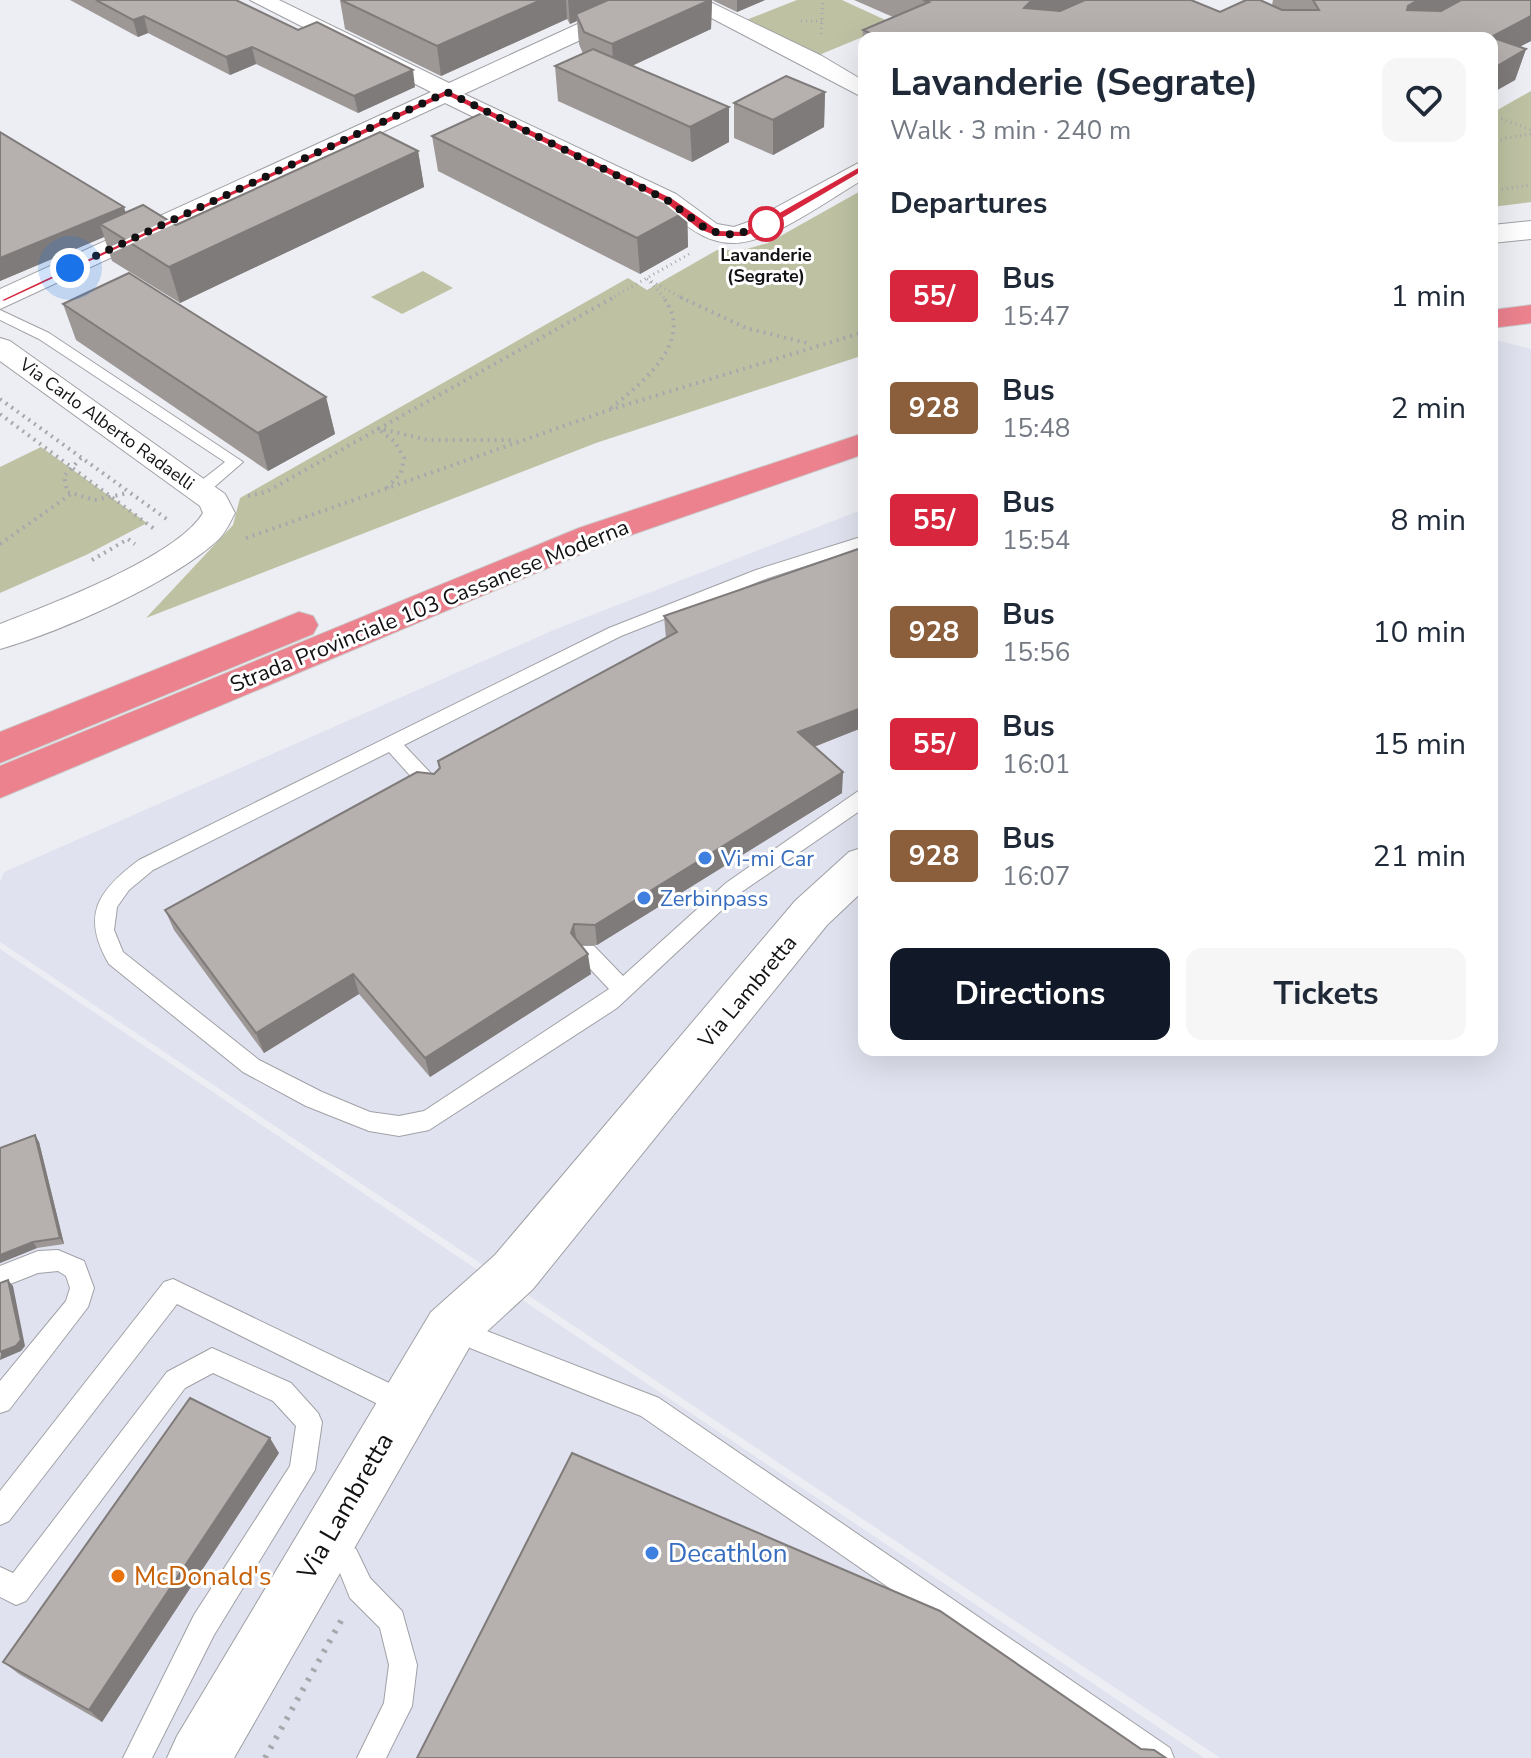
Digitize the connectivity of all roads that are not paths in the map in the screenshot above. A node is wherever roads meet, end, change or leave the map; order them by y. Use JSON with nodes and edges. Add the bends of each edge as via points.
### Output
{"nodes":[{"id":1,"x":261,"y":0,"type":"edge"},
{"id":2,"x":648,"y":0,"type":"edge"},
{"id":3,"x":688,"y":0,"type":"edge"},
{"id":4,"x":858,"y":87,"type":"edge"},
{"id":5,"x":447,"y":92,"type":"junction"},
{"id":6,"x":858,"y":171,"type":"edge"},
{"id":7,"x":1531,"y":230,"type":"edge"},
{"id":8,"x":1498,"y":233,"type":"edge"},
{"id":9,"x":1531,"y":291,"type":"edge"},
{"id":10,"x":1498,"y":295,"type":"edge"},
{"id":11,"x":0,"y":300,"type":"edge"},
{"id":12,"x":0,"y":314,"type":"edge"},
{"id":13,"x":1531,"y":314,"type":"edge"},
{"id":14,"x":1498,"y":318,"type":"edge"},
{"id":15,"x":44,"y":336,"type":"junction"},
{"id":16,"x":4,"y":350,"type":"edge"},
{"id":17,"x":858,"y":417,"type":"edge"},
{"id":18,"x":858,"y":445,"type":"edge"},
{"id":19,"x":207,"y":496,"type":"junction"},
{"id":20,"x":858,"y":543,"type":"edge"},
{"id":21,"x":0,"y":637,"type":"edge"},
{"id":22,"x":392,"y":743,"type":"junction"},
{"id":23,"x":0,"y":748,"type":"edge"},
{"id":24,"x":0,"y":783,"type":"edge"},
{"id":25,"x":432,"y":787,"type":"edge"},
{"id":26,"x":858,"y":803,"type":"edge"},
{"id":27,"x":858,"y":870,"type":"edge"},
{"id":28,"x":587,"y":952,"type":"edge"},
{"id":29,"x":623,"y":989,"type":"junction"},
{"id":30,"x":514,"y":1272,"type":"junction"},
{"id":31,"x":0,"y":1277,"type":"edge"},
{"id":32,"x":479,"y":1340,"type":"junction"},
{"id":33,"x":0,"y":1401,"type":"edge"},
{"id":34,"x":405,"y":1404,"type":"junction"},
{"id":35,"x":0,"y":1512,"type":"edge"},
{"id":36,"x":354,"y":1573,"type":"junction"},
{"id":37,"x":0,"y":1581,"type":"edge"},
{"id":38,"x":137,"y":1758,"type":"edge"},
{"id":39,"x":199,"y":1758,"type":"edge"},
{"id":40,"x":234,"y":1758,"type":"edge"},
{"id":41,"x":371,"y":1758,"type":"edge"},
{"id":42,"x":1160,"y":1758,"type":"edge"}],
"edges":[{"from":1,"to":5,"type":"street"},
{"from":2,"to":5,"type":"street"},
{"from":3,"to":4,"type":"street"},
{"from":5,"to":6,"type":"street","via":[[667,200],[717,234],[745,234],[761,227]]},
{"from":5,"to":11,"type":"street"},
{"from":7,"to":8,"type":"street"},
{"from":9,"to":10,"type":"highway"},
{"from":12,"to":15,"type":"lane"},
{"from":13,"to":14,"type":"highway"},
{"from":15,"to":16,"type":"lane"},
{"from":15,"to":19,"type":"lane","via":[[235,462]]},
{"from":16,"to":19,"type":"street","name":"Via Carlo Alberto Radaelli"},
{"from":17,"to":23,"type":"highway","name":"Strada Provinciale 103 Cassanese Moderna","via":[[546,524]]},
{"from":18,"to":24,"type":"highway","name":"Strada Provinciale 103 Cassanese Moderna","via":[[592,536]]},
{"from":19,"to":21,"type":"street","via":[[219,519],[86,601]]},
{"from":20,"to":22,"type":"lane","via":[[615,632]]},
{"from":22,"to":25,"type":"lane"},
{"from":22,"to":29,"type":"lane","via":[[128,878],[113,893],[102,927],[116,958],[251,1066],[314,1099],[369,1121],[399,1126],[429,1120]]},
{"from":26,"to":29,"type":"lane","via":[[733,888]]},
{"from":27,"to":30,"type":"street","name":"Via Lambretta","via":[[811,913]]},
{"from":28,"to":29,"type":"lane"},
{"from":30,"to":32,"type":"street","name":"Via Lambretta"},
{"from":30,"to":34,"type":"street","name":"Via Lambretta","via":[[450,1330]]},
{"from":31,"to":33,"type":"lane","via":[[56,1259],[76,1269],[82,1288],[76,1307]]},
{"from":32,"to":36,"type":"street","name":"Via Lambretta"},
{"from":32,"to":42,"type":"lane","via":[[650,1407]]},
{"from":34,"to":35,"type":"lane","via":[[173,1290]]},
{"from":34,"to":39,"type":"street","name":"Via Lambretta"},
{"from":36,"to":40,"type":"street","name":"Via Lambretta"},
{"from":36,"to":41,"type":"lane","via":[[392,1621],[403,1665],[398,1706]]},
{"from":37,"to":38,"type":"lane","via":[[16,1591],[176,1380],[199,1365],[212,1360],[282,1392],[309,1422],[302,1470],[204,1625]]}]}
